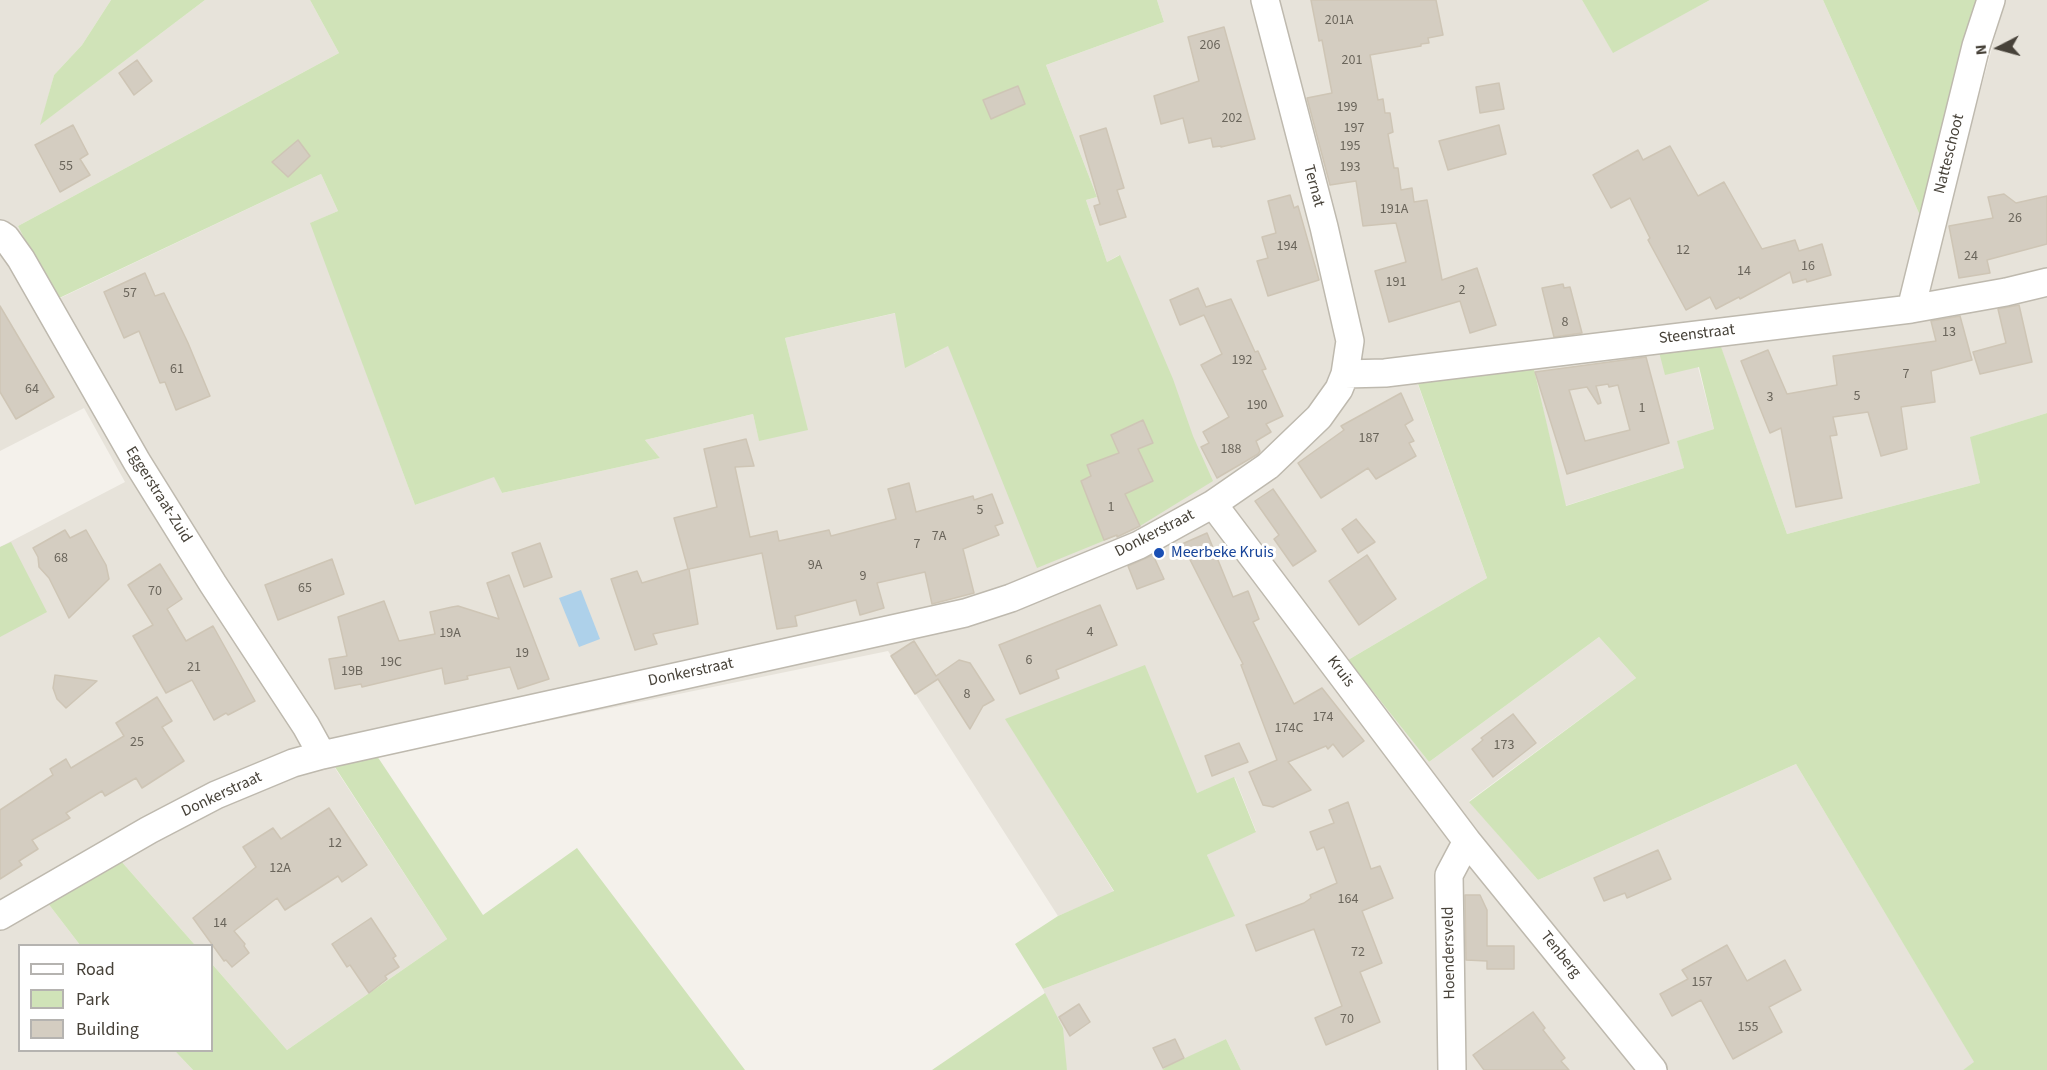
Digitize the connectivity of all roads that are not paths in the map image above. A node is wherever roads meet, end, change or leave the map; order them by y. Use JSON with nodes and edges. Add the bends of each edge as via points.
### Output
{"nodes":[{"id":1,"x":1265,"y":0,"type":"edge"},
{"id":2,"x":1991,"y":0,"type":"edge"},
{"id":3,"x":0,"y":234,"type":"edge"},
{"id":4,"x":2047,"y":282,"type":"edge"},
{"id":5,"x":1911,"y":309,"type":"junction"},
{"id":6,"x":1345,"y":374,"type":"junction"},
{"id":7,"x":1213,"y":504,"type":"junction"},
{"id":8,"x":322,"y":755,"type":"junction"},
{"id":9,"x":1467,"y":841,"type":"junction"},
{"id":10,"x":0,"y":916,"type":"edge"},
{"id":11,"x":1452,"y":1070,"type":"edge"},
{"id":12,"x":1653,"y":1070,"type":"edge"}],
"edges":[{"from":1,"to":6,"type":"street","name":"Ternat","via":[[1346,319],[1350,341]]},
{"from":2,"to":5,"type":"street","name":"Natteschoot"},
{"from":3,"to":8,"type":"street","name":"Eggerstraat-Zuid","via":[[21,259],[137,462]]},
{"from":4,"to":5,"type":"street","name":"Steenstraat"},
{"from":5,"to":6,"type":"street","name":"Steenstraat","via":[[1385,373]]},
{"from":6,"to":7,"type":"street","name":"Donkerstraat","via":[[1319,417],[1268,466]]},
{"from":7,"to":8,"type":"street","name":"Donkerstraat","via":[[1139,545],[965,613]]},
{"from":7,"to":9,"type":"street","name":"Kruis"},
{"from":8,"to":10,"type":"street","name":"Donkerstraat","via":[[216,795]]},
{"from":9,"to":11,"type":"street","name":"Hoendersveld","via":[[1449,875]]},
{"from":9,"to":12,"type":"street","name":"Tenberg"}]}
